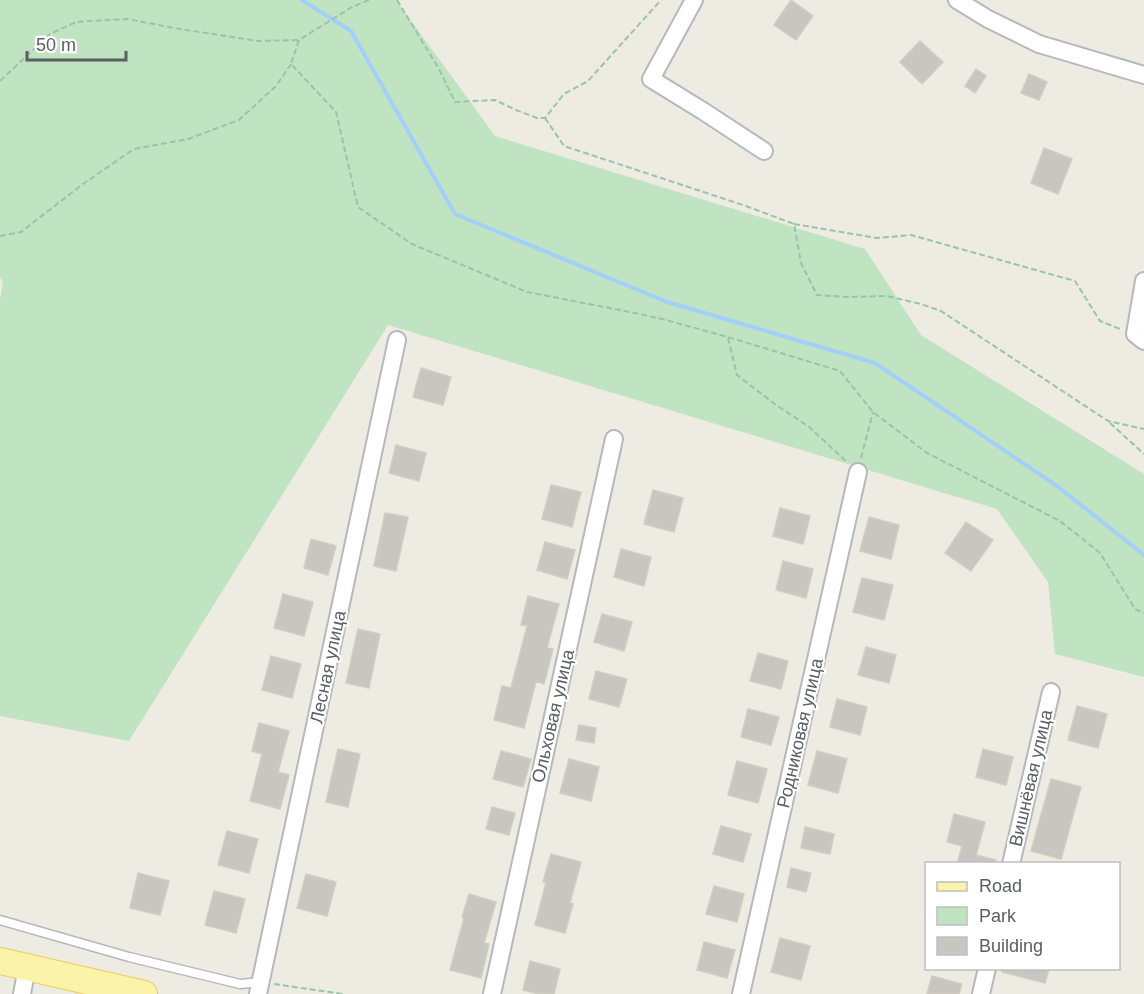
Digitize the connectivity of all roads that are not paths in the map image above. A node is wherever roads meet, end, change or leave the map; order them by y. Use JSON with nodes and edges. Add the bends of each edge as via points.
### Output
{"nodes":[{"id":1,"x":694,"y":0,"type":"edge"},
{"id":2,"x":957,"y":0,"type":"edge"},
{"id":3,"x":1144,"y":75,"type":"edge"},
{"id":4,"x":764,"y":151,"type":"dead end"},
{"id":5,"x":1144,"y":281,"type":"edge"},
{"id":6,"x":1139,"y":338,"type":"edge"},
{"id":7,"x":397,"y":340,"type":"dead end"},
{"id":8,"x":614,"y":439,"type":"dead end"},
{"id":9,"x":858,"y":472,"type":"road end"},
{"id":10,"x":1051,"y":693,"type":"dead end"},
{"id":11,"x":1011,"y":862,"type":"edge"},
{"id":12,"x":0,"y":920,"type":"edge"},
{"id":13,"x":0,"y":962,"type":"edge"},
{"id":14,"x":27,"y":967,"type":"junction"},
{"id":15,"x":987,"y":970,"type":"edge"},
{"id":16,"x":260,"y":988,"type":"edge"},
{"id":17,"x":22,"y":994,"type":"edge"},
{"id":18,"x":144,"y":994,"type":"edge"},
{"id":19,"x":492,"y":994,"type":"edge"},
{"id":20,"x":741,"y":994,"type":"edge"},
{"id":21,"x":981,"y":994,"type":"edge"}],
"edges":[{"from":1,"to":4,"type":"street","via":[[651,79]]},
{"from":2,"to":3,"type":"street","via":[[1039,44]]},
{"from":5,"to":6,"type":"street"},
{"from":7,"to":16,"type":"street","name":"Лесная улица"},
{"from":8,"to":19,"type":"street","name":"Ольховая улица"},
{"from":9,"to":20,"type":"street","name":"Родниковая улица"},
{"from":10,"to":11,"type":"street","name":"Вишнёвая улица"},
{"from":12,"to":16,"type":"lane","via":[[129,957]]},
{"from":13,"to":14,"type":"main road"},
{"from":14,"to":17,"type":"street"},
{"from":14,"to":18,"type":"main road"},
{"from":15,"to":21,"type":"street"}]}
